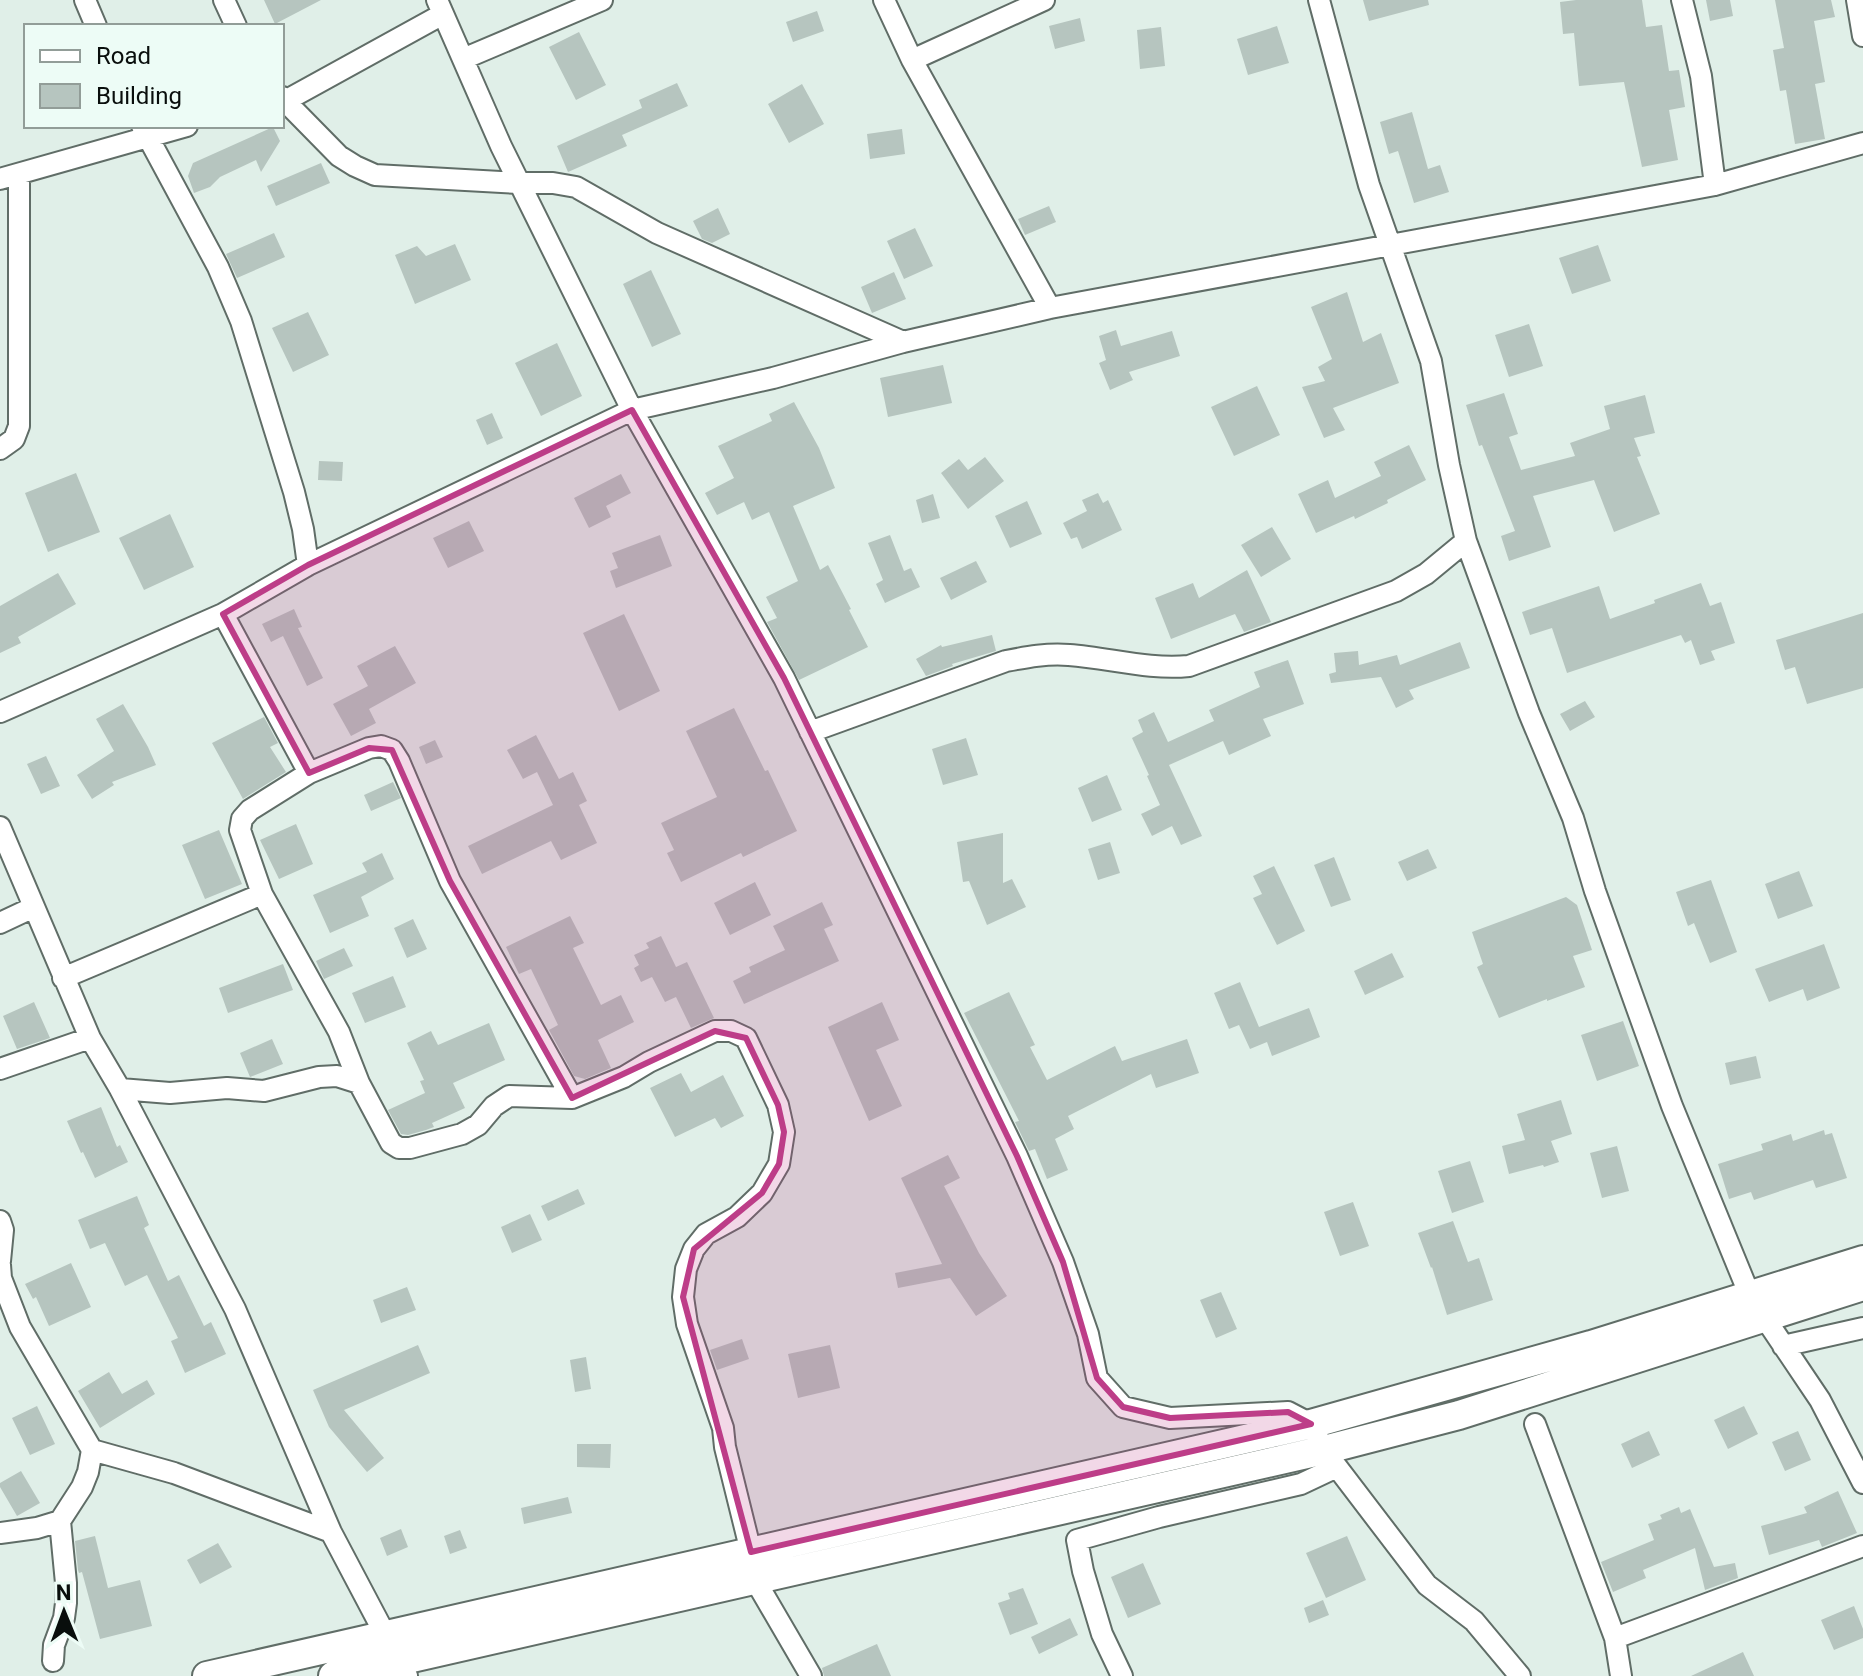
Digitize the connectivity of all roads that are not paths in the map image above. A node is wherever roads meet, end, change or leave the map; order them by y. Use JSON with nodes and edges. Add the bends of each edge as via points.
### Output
{"nodes":[{"id":1,"x":85,"y":0,"type":"edge"},
{"id":2,"x":224,"y":0,"type":"edge"},
{"id":3,"x":602,"y":0,"type":"edge"},
{"id":4,"x":884,"y":0,"type":"edge"},
{"id":5,"x":1044,"y":0,"type":"edge"},
{"id":6,"x":1319,"y":0,"type":"edge"},
{"id":7,"x":1682,"y":0,"type":"edge"},
{"id":8,"x":1857,"y":0,"type":"edge"},
{"id":9,"x":440,"y":7,"type":"edge"},
{"id":10,"x":95,"y":24,"type":"edge"},
{"id":11,"x":235,"y":24,"type":"edge"},
{"id":12,"x":1863,"y":36,"type":"edge"},
{"id":13,"x":463,"y":59,"type":"junction"},
{"id":14,"x":912,"y":60,"type":"junction"},
{"id":15,"x":284,"y":99,"type":"edge"},
{"id":16,"x":284,"y":101,"type":"edge"},
{"id":17,"x":170,"y":128,"type":"edge"},
{"id":18,"x":145,"y":131,"type":"edge"},
{"id":19,"x":1863,"y":143,"type":"edge"},
{"id":20,"x":9,"y":177,"type":"edge"},
{"id":21,"x":519,"y":183,"type":"junction"},
{"id":22,"x":1715,"y":185,"type":"junction"},
{"id":23,"x":1391,"y":244,"type":"junction"},
{"id":24,"x":1050,"y":308,"type":"junction"},
{"id":25,"x":903,"y":342,"type":"junction"},
{"id":26,"x":632,"y":410,"type":"junction"},
{"id":27,"x":0,"y":449,"type":"edge"},
{"id":28,"x":1466,"y":541,"type":"junction"},
{"id":29,"x":308,"y":565,"type":"junction"},
{"id":30,"x":223,"y":614,"type":"junction"},
{"id":31,"x":0,"y":712,"type":"edge"},
{"id":32,"x":810,"y":732,"type":"junction"},
{"id":33,"x":309,"y":773,"type":"junction"},
{"id":34,"x":0,"y":827,"type":"edge"},
{"id":35,"x":262,"y":894,"type":"junction"},
{"id":36,"x":34,"y":907,"type":"junction"},
{"id":37,"x":0,"y":923,"type":"edge"},
{"id":38,"x":63,"y":978,"type":"junction"},
{"id":39,"x":90,"y":1038,"type":"junction"},
{"id":40,"x":0,"y":1069,"type":"edge"},
{"id":41,"x":359,"y":1083,"type":"junction"},
{"id":42,"x":120,"y":1089,"type":"junction"},
{"id":43,"x":572,"y":1098,"type":"junction"},
{"id":44,"x":0,"y":1221,"type":"edge"},
{"id":45,"x":1863,"y":1260,"type":"edge"},
{"id":46,"x":0,"y":1263,"type":"edge"},
{"id":47,"x":1863,"y":1286,"type":"edge"},
{"id":48,"x":1757,"y":1307,"type":"junction"},
{"id":49,"x":20,"y":1327,"type":"junction"},
{"id":50,"x":1863,"y":1328,"type":"edge"},
{"id":51,"x":0,"y":1335,"type":"edge"},
{"id":52,"x":1783,"y":1346,"type":"junction"},
{"id":53,"x":1311,"y":1424,"type":"junction"},
{"id":54,"x":1535,"y":1424,"type":"dead end"},
{"id":55,"x":92,"y":1450,"type":"junction"},
{"id":56,"x":1331,"y":1459,"type":"junction"},
{"id":57,"x":1863,"y":1483,"type":"edge"},
{"id":58,"x":1072,"y":1508,"type":"junction"},
{"id":59,"x":60,"y":1521,"type":"junction"},
{"id":60,"x":331,"y":1532,"type":"junction"},
{"id":61,"x":0,"y":1533,"type":"edge"},
{"id":62,"x":1077,"y":1540,"type":"junction"},
{"id":63,"x":1863,"y":1546,"type":"edge"},
{"id":64,"x":751,"y":1552,"type":"junction"},
{"id":65,"x":755,"y":1580,"type":"junction"},
{"id":66,"x":386,"y":1635,"type":"junction"},
{"id":67,"x":1615,"y":1638,"type":"junction"},
{"id":68,"x":53,"y":1661,"type":"dead end"},
{"id":69,"x":403,"y":1668,"type":"edge"},
{"id":70,"x":207,"y":1676,"type":"edge"},
{"id":71,"x":333,"y":1676,"type":"edge"},
{"id":72,"x":811,"y":1676,"type":"edge"},
{"id":73,"x":1122,"y":1676,"type":"edge"},
{"id":74,"x":1520,"y":1676,"type":"edge"},
{"id":75,"x":1621,"y":1676,"type":"edge"}],
"edges":[{"from":1,"to":10,"type":"street"},
{"from":2,"to":11,"type":"street"},
{"from":3,"to":13,"type":"street"},
{"from":4,"to":14,"type":"street"},
{"from":5,"to":14,"type":"street"},
{"from":6,"to":23,"type":"street","via":[[1369,185]]},
{"from":7,"to":22,"type":"street","via":[[1701,76]]},
{"from":8,"to":12,"type":"street"},
{"from":9,"to":13,"type":"street"},
{"from":9,"to":15,"type":"street"},
{"from":13,"to":21,"type":"street"},
{"from":14,"to":24,"type":"street"},
{"from":16,"to":21,"type":"street","via":[[339,156],[375,175]]},
{"from":17,"to":18,"type":"street"},
{"from":18,"to":20,"type":"street"},
{"from":18,"to":29,"type":"street","via":[[241,321],[294,492]]},
{"from":19,"to":22,"type":"street"},
{"from":20,"to":27,"type":"street","via":[[19,426],[14,439]]},
{"from":21,"to":25,"type":"street","via":[[576,187],[657,233]]},
{"from":21,"to":26,"type":"street"},
{"from":22,"to":23,"type":"street"},
{"from":23,"to":24,"type":"street"},
{"from":23,"to":28,"type":"street","via":[[1431,361]]},
{"from":24,"to":25,"type":"street"},
{"from":25,"to":26,"type":"street"},
{"from":26,"to":29,"type":"street"},
{"from":26,"to":32,"type":"street"},
{"from":28,"to":32,"type":"street","via":[[1396,591],[1189,666],[1038,655],[1006,661]]},
{"from":28,"to":48,"type":"street","via":[[1573,818],[1672,1106]]},
{"from":29,"to":30,"type":"street"},
{"from":30,"to":31,"type":"street"},
{"from":30,"to":33,"type":"street"},
{"from":32,"to":53,"type":"street","via":[[1017,1156],[1063,1262],[1097,1378],[1123,1407],[1170,1418],[1288,1412]]},
{"from":33,"to":35,"type":"street","via":[[242,819],[240,830]]},
{"from":33,"to":43,"type":"street","via":[[369,748],[392,750],[450,881]]},
{"from":34,"to":36,"type":"street"},
{"from":35,"to":38,"type":"street"},
{"from":35,"to":41,"type":"street","via":[[339,1032]]},
{"from":36,"to":37,"type":"street"},
{"from":36,"to":38,"type":"street"},
{"from":38,"to":39,"type":"street"},
{"from":39,"to":40,"type":"street"},
{"from":39,"to":42,"type":"street"},
{"from":41,"to":42,"type":"street","via":[[337,1076],[264,1091]]},
{"from":41,"to":43,"type":"street","via":[[391,1143],[399,1148],[462,1134],[509,1096]]},
{"from":42,"to":60,"type":"street","via":[[235,1309]]},
{"from":43,"to":64,"type":"street","via":[[715,1031],[731,1031],[746,1038],[778,1105],[784,1132],[779,1164],[762,1193],[694,1249],[683,1297],[687,1324],[723,1428]]},
{"from":44,"to":46,"type":"street"},
{"from":45,"to":48,"type":"main road"},
{"from":46,"to":49,"type":"street"},
{"from":47,"to":48,"type":"main road"},
{"from":48,"to":52,"type":"street"},
{"from":48,"to":53,"type":"main road","via":[[1577,1350]]},
{"from":48,"to":56,"type":"main road"},
{"from":49,"to":51,"type":"street"},
{"from":49,"to":55,"type":"street"},
{"from":50,"to":52,"type":"street"},
{"from":52,"to":57,"type":"street","via":[[1820,1400]]},
{"from":53,"to":56,"type":"street"},
{"from":53,"to":64,"type":"main road"},
{"from":54,"to":67,"type":"street"},
{"from":55,"to":59,"type":"street","via":[[82,1487]]},
{"from":55,"to":60,"type":"street","via":[[174,1473]]},
{"from":56,"to":58,"type":"main road"},
{"from":56,"to":62,"type":"street","via":[[1301,1484]]},
{"from":56,"to":74,"type":"street","via":[[1427,1585],[1474,1621]]},
{"from":58,"to":62,"type":"street"},
{"from":58,"to":65,"type":"main road"},
{"from":59,"to":61,"type":"street"},
{"from":59,"to":68,"type":"street","via":[[66,1603]]},
{"from":60,"to":66,"type":"street"},
{"from":62,"to":73,"type":"street","via":[[1102,1634]]},
{"from":63,"to":67,"type":"street"},
{"from":64,"to":66,"type":"main road"},
{"from":65,"to":69,"type":"main road"},
{"from":65,"to":72,"type":"street"},
{"from":66,"to":69,"type":"street"},
{"from":66,"to":70,"type":"main road"},
{"from":67,"to":75,"type":"street"},
{"from":69,"to":71,"type":"main road"}]}
